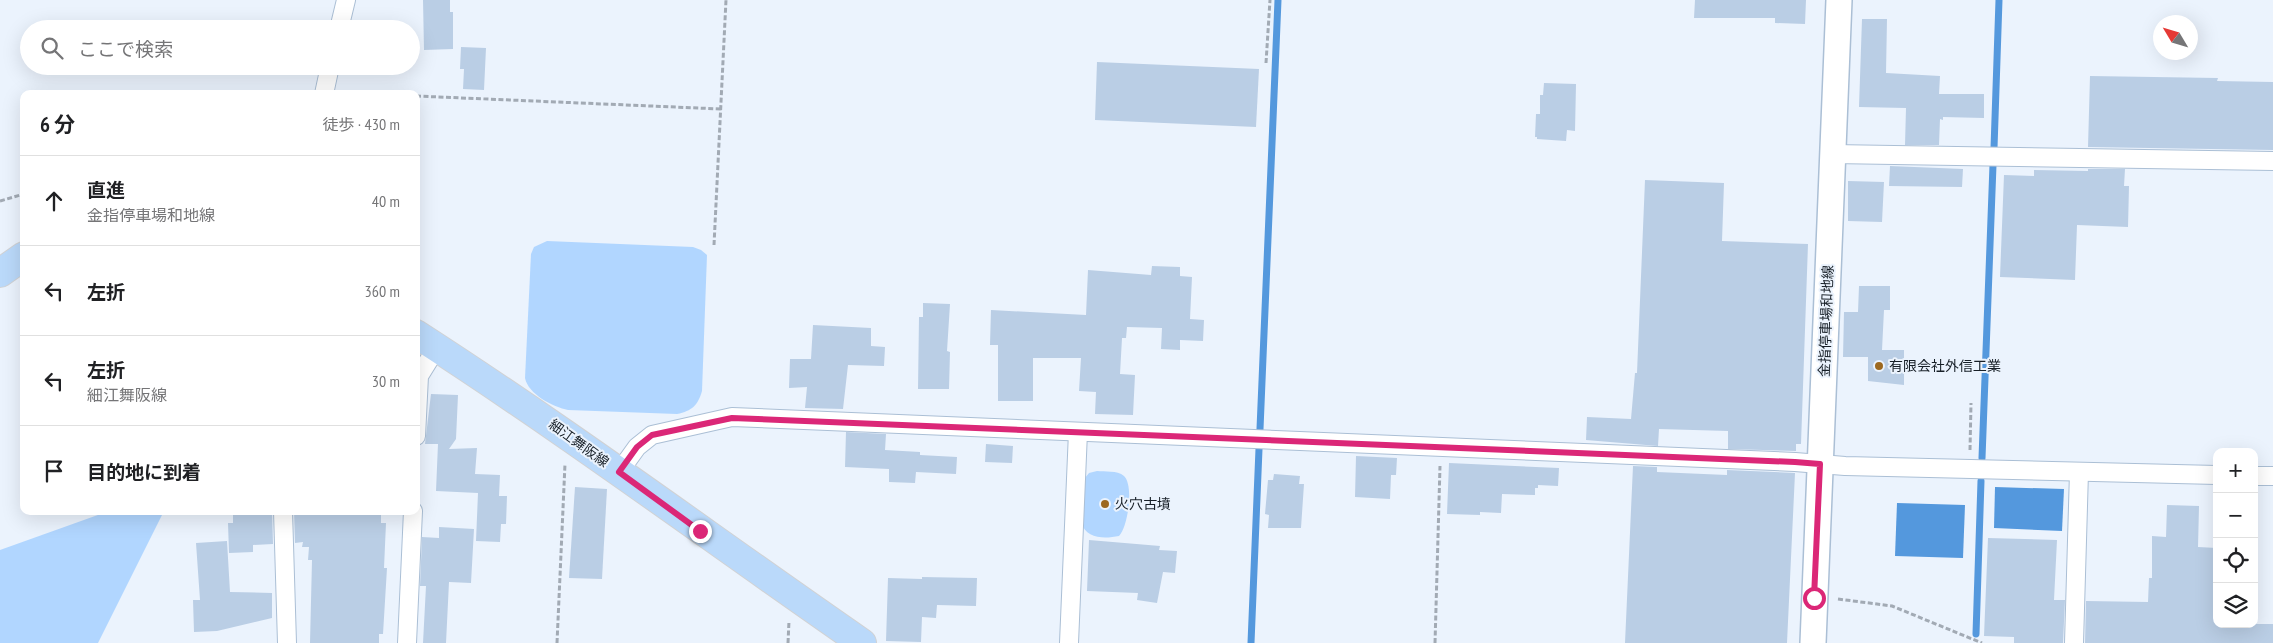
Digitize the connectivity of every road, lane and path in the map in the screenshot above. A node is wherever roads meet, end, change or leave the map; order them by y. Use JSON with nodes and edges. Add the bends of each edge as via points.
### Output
{"nodes":[{"id":1,"x":346,"y":0,"type":"edge"},
{"id":2,"x":726,"y":0,"type":"edge"},
{"id":3,"x":1270,"y":0,"type":"edge"},
{"id":4,"x":1839,"y":0,"type":"edge"},
{"id":5,"x":341,"y":20,"type":"edge"},
{"id":6,"x":1266,"y":63,"type":"dead end"},
{"id":7,"x":328,"y":75,"type":"edge"},
{"id":8,"x":324,"y":90,"type":"edge"},
{"id":9,"x":420,"y":96,"type":"edge"},
{"id":10,"x":721,"y":109,"type":"junction"},
{"id":11,"x":1832,"y":154,"type":"junction"},
{"id":12,"x":2273,"y":161,"type":"edge"},
{"id":13,"x":20,"y":195,"type":"edge"},
{"id":14,"x":0,"y":201,"type":"edge"},
{"id":15,"x":714,"y":245,"type":"dead end"},
{"id":16,"x":20,"y":259,"type":"edge"},
{"id":17,"x":0,"y":273,"type":"edge"},
{"id":18,"x":427,"y":341,"type":"edge"},
{"id":19,"x":420,"y":372,"type":"edge"},
{"id":20,"x":1971,"y":403,"type":"dead end"},
{"id":21,"x":1078,"y":432,"type":"junction"},
{"id":22,"x":578,"y":442,"type":"junction"},
{"id":23,"x":1441,"y":447,"type":"junction"},
{"id":24,"x":1820,"y":464,"type":"junction"},
{"id":25,"x":1969,"y":469,"type":"junction"},
{"id":26,"x":619,"y":472,"type":"junction"},
{"id":27,"x":2079,"y":472,"type":"junction"},
{"id":28,"x":2213,"y":475,"type":"edge"},
{"id":29,"x":2258,"y":476,"type":"edge"},
{"id":30,"x":2273,"y":476,"type":"edge"},
{"id":31,"x":283,"y":515,"type":"edge"},
{"id":32,"x":413,"y":515,"type":"edge"},
{"id":33,"x":1814,"y":598,"type":"junction"},
{"id":34,"x":789,"y":615,"type":"dead end"},
{"id":35,"x":287,"y":643,"type":"edge"},
{"id":36,"x":406,"y":643,"type":"edge"},
{"id":37,"x":557,"y":643,"type":"edge"},
{"id":38,"x":788,"y":643,"type":"edge"},
{"id":39,"x":862,"y":643,"type":"edge"},
{"id":40,"x":1069,"y":643,"type":"edge"},
{"id":41,"x":1435,"y":643,"type":"edge"},
{"id":42,"x":1812,"y":643,"type":"edge"},
{"id":43,"x":1982,"y":643,"type":"edge"},
{"id":44,"x":2074,"y":643,"type":"edge"}],
"edges":[{"from":1,"to":5,"type":"street"},
{"from":2,"to":10,"type":"path"},
{"from":3,"to":6,"type":"path"},
{"from":4,"to":11,"type":"main road","name":"金指停車場和地線"},
{"from":7,"to":8,"type":"street"},
{"from":9,"to":10,"type":"path"},
{"from":10,"to":15,"type":"path"},
{"from":11,"to":12,"type":"street"},
{"from":11,"to":24,"type":"main road","name":"金指停車場和地線"},
{"from":13,"to":14,"type":"path"},
{"from":16,"to":17,"type":"main road"},
{"from":18,"to":19,"type":"street"},
{"from":18,"to":22,"type":"main road","name":"細江舞阪線"},
{"from":20,"to":25,"type":"path"},
{"from":21,"to":23,"type":"street"},
{"from":21,"to":26,"type":"street","via":[[732,418],[652,435],[637,447]]},
{"from":21,"to":40,"type":"street"},
{"from":22,"to":26,"type":"main road","name":"細江舞阪線"},
{"from":22,"to":37,"type":"path","via":[[565,460]]},
{"from":23,"to":24,"type":"street"},
{"from":23,"to":41,"type":"path"},
{"from":24,"to":25,"type":"street"},
{"from":24,"to":33,"type":"main road","name":"金指停車場和地線"},
{"from":25,"to":27,"type":"street"},
{"from":26,"to":39,"type":"main road","name":"細江舞阪線"},
{"from":27,"to":28,"type":"street"},
{"from":27,"to":44,"type":"street"},
{"from":29,"to":30,"type":"street"},
{"from":31,"to":35,"type":"street"},
{"from":32,"to":36,"type":"street"},
{"from":33,"to":42,"type":"main road","name":"金指停車場和地線"},
{"from":33,"to":43,"type":"path","via":[[1892,606]]},
{"from":34,"to":38,"type":"path"}]}
